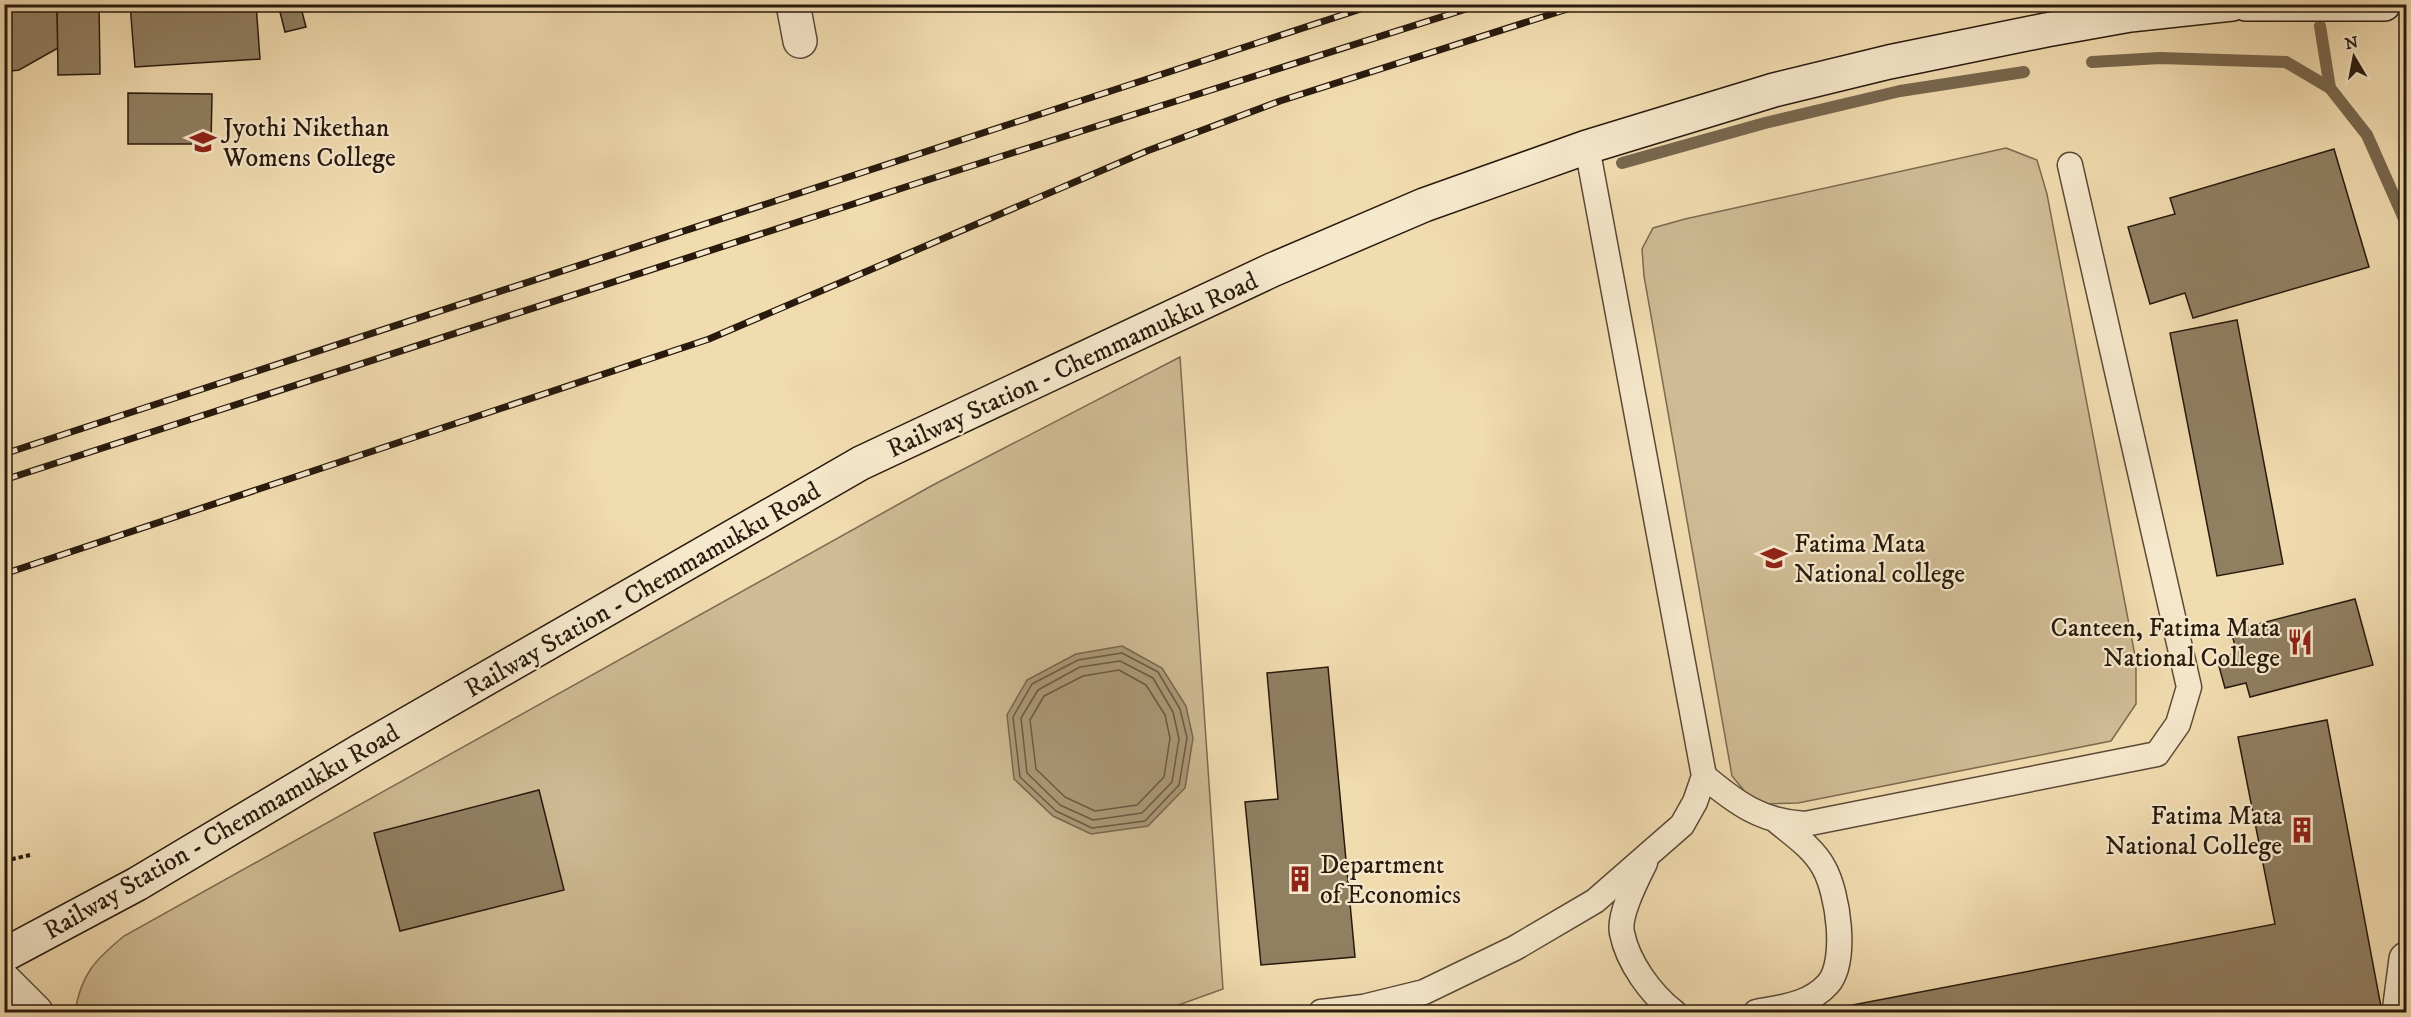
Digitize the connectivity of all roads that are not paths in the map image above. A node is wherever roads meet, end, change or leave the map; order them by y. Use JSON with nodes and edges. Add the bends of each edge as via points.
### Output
{"nodes":[{"id":1,"x":793,"y":4,"type":"edge"},
{"id":2,"x":2232,"y":4,"type":"edge"},
{"id":3,"x":2246,"y":4,"type":"edge"},
{"id":4,"x":2384,"y":4,"type":"edge"},
{"id":5,"x":800,"y":41,"type":"dead end"},
{"id":6,"x":1587,"y":147,"type":"junction"},
{"id":7,"x":2070,"y":165,"type":"dead end"},
{"id":8,"x":1704,"y":776,"type":"junction"},
{"id":9,"x":1779,"y":823,"type":"junction"},
{"id":10,"x":1649,"y":855,"type":"junction"},
{"id":11,"x":4,"y":955,"type":"edge"},
{"id":12,"x":2406,"y":960,"type":"edge"},
{"id":13,"x":4,"y":980,"type":"edge"},
{"id":14,"x":36,"y":1012,"type":"edge"},
{"id":15,"x":1321,"y":1012,"type":"edge"},
{"id":16,"x":1674,"y":1012,"type":"edge"},
{"id":17,"x":1756,"y":1012,"type":"edge"},
{"id":18,"x":2402,"y":1012,"type":"edge"}],
"edges":[{"from":1,"to":5,"type":"main road"},
{"from":2,"to":6,"type":"main road","name":"Railway Station - Chemmamukku Road","via":[[2130,15],[1889,62],[1774,90]]},
{"from":3,"to":4,"type":"main road"},
{"from":6,"to":8,"type":"lane"},
{"from":6,"to":11,"type":"main road","name":"Railway Station - Chemmamukku Road","via":[[1424,205],[1272,270],[861,463],[137,884]]},
{"from":7,"to":9,"type":"lane","via":[[2189,687],[2178,724],[2157,754],[1805,824]]},
{"from":8,"to":9,"type":"lane","via":[[1731,799]]},
{"from":8,"to":10,"type":"lane","via":[[1682,825]]},
{"from":9,"to":17,"type":"lane","via":[[1810,848],[1825,868],[1835,899],[1838,958],[1829,983],[1803,1002]]},
{"from":10,"to":15,"type":"lane","via":[[1596,901],[1474,969],[1424,992],[1363,1007]]},
{"from":10,"to":16,"type":"lane","via":[[1628,900],[1621,931],[1651,990]]},
{"from":12,"to":18,"type":"main road"},
{"from":13,"to":14,"type":"main road"}]}
